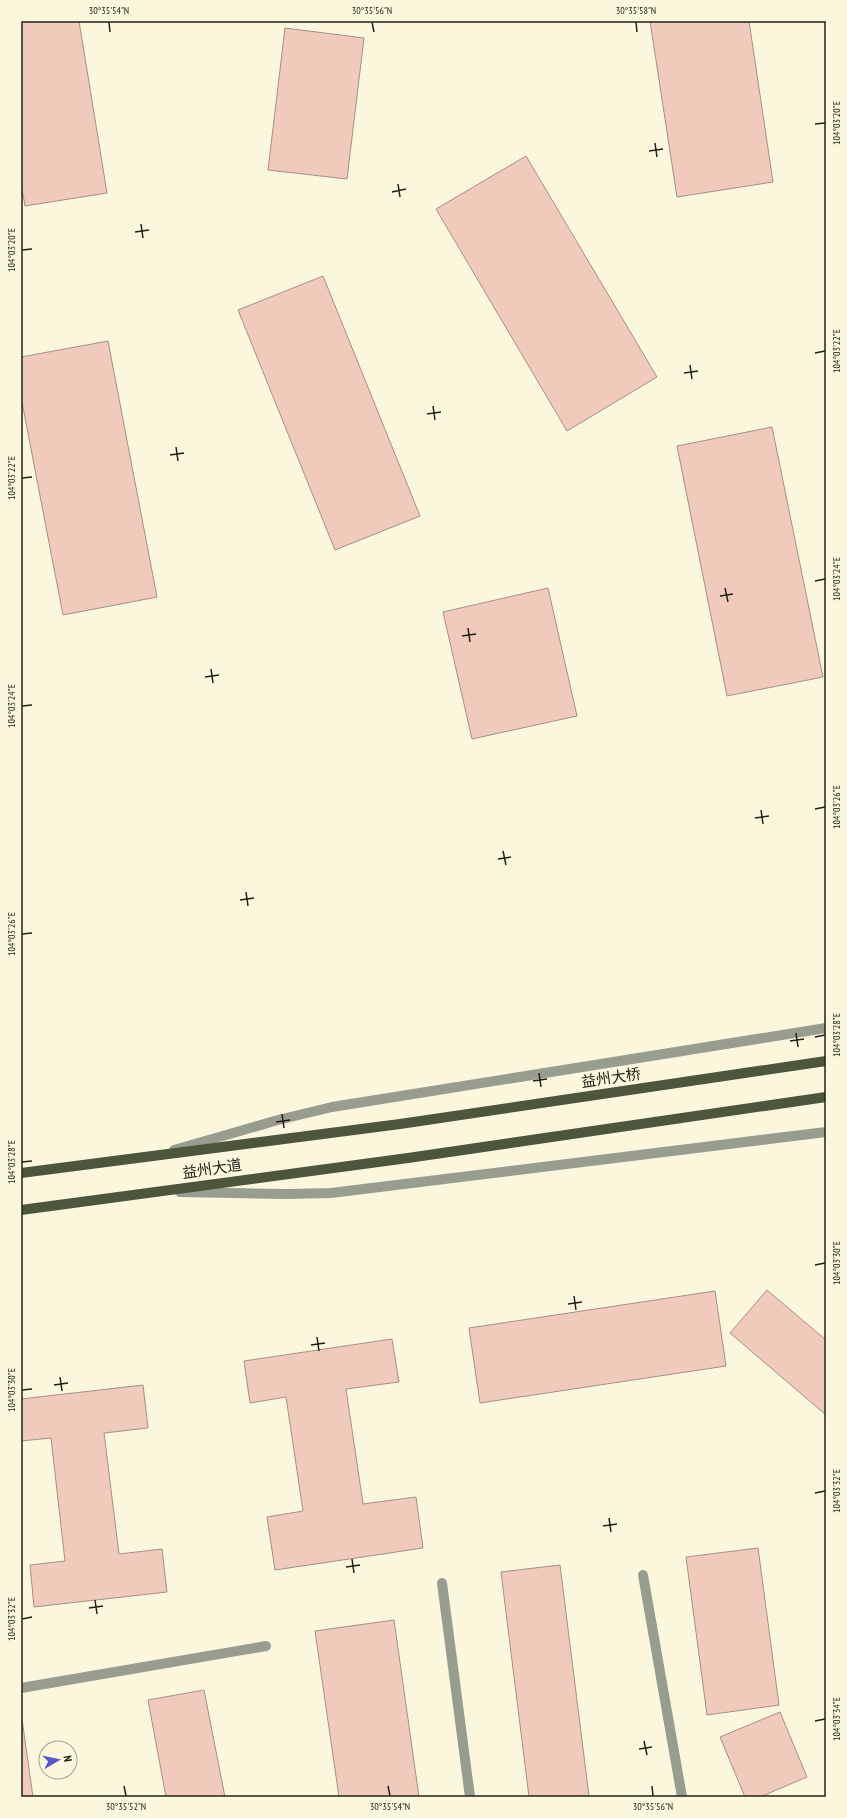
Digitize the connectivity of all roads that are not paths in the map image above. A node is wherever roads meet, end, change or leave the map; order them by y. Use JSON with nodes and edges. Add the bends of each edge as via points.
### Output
{"nodes":[{"id":1,"x":826,"y":1028,"type":"edge"},
{"id":2,"x":826,"y":1061,"type":"edge"},
{"id":3,"x":826,"y":1097,"type":"edge"},
{"id":4,"x":400,"y":1124,"type":"joint"},
{"id":5,"x":826,"y":1132,"type":"edge"},
{"id":6,"x":156,"y":1155,"type":"junction"},
{"id":7,"x":21,"y":1173,"type":"edge"},
{"id":8,"x":158,"y":1191,"type":"junction"},
{"id":9,"x":21,"y":1210,"type":"edge"},
{"id":10,"x":643,"y":1575,"type":"dead end"},
{"id":11,"x":442,"y":1583,"type":"dead end"},
{"id":12,"x":266,"y":1646,"type":"dead end"},
{"id":13,"x":21,"y":1688,"type":"edge"},
{"id":14,"x":470,"y":1797,"type":"edge"},
{"id":15,"x":682,"y":1797,"type":"edge"}],
"edges":[{"from":1,"to":6,"type":"street","via":[[332,1107]]},
{"from":2,"to":4,"type":"main road","name":"益州大桥"},
{"from":3,"to":8,"type":"main road","name":"益州大道","via":[[408,1158]]},
{"from":4,"to":6,"type":"main road","name":"益州大道"},
{"from":5,"to":8,"type":"street","via":[[331,1193]]},
{"from":6,"to":7,"type":"main road","name":"益州大道"},
{"from":8,"to":9,"type":"main road","name":"益州大道"},
{"from":10,"to":15,"type":"street"},
{"from":11,"to":14,"type":"street"},
{"from":12,"to":13,"type":"street"}]}
